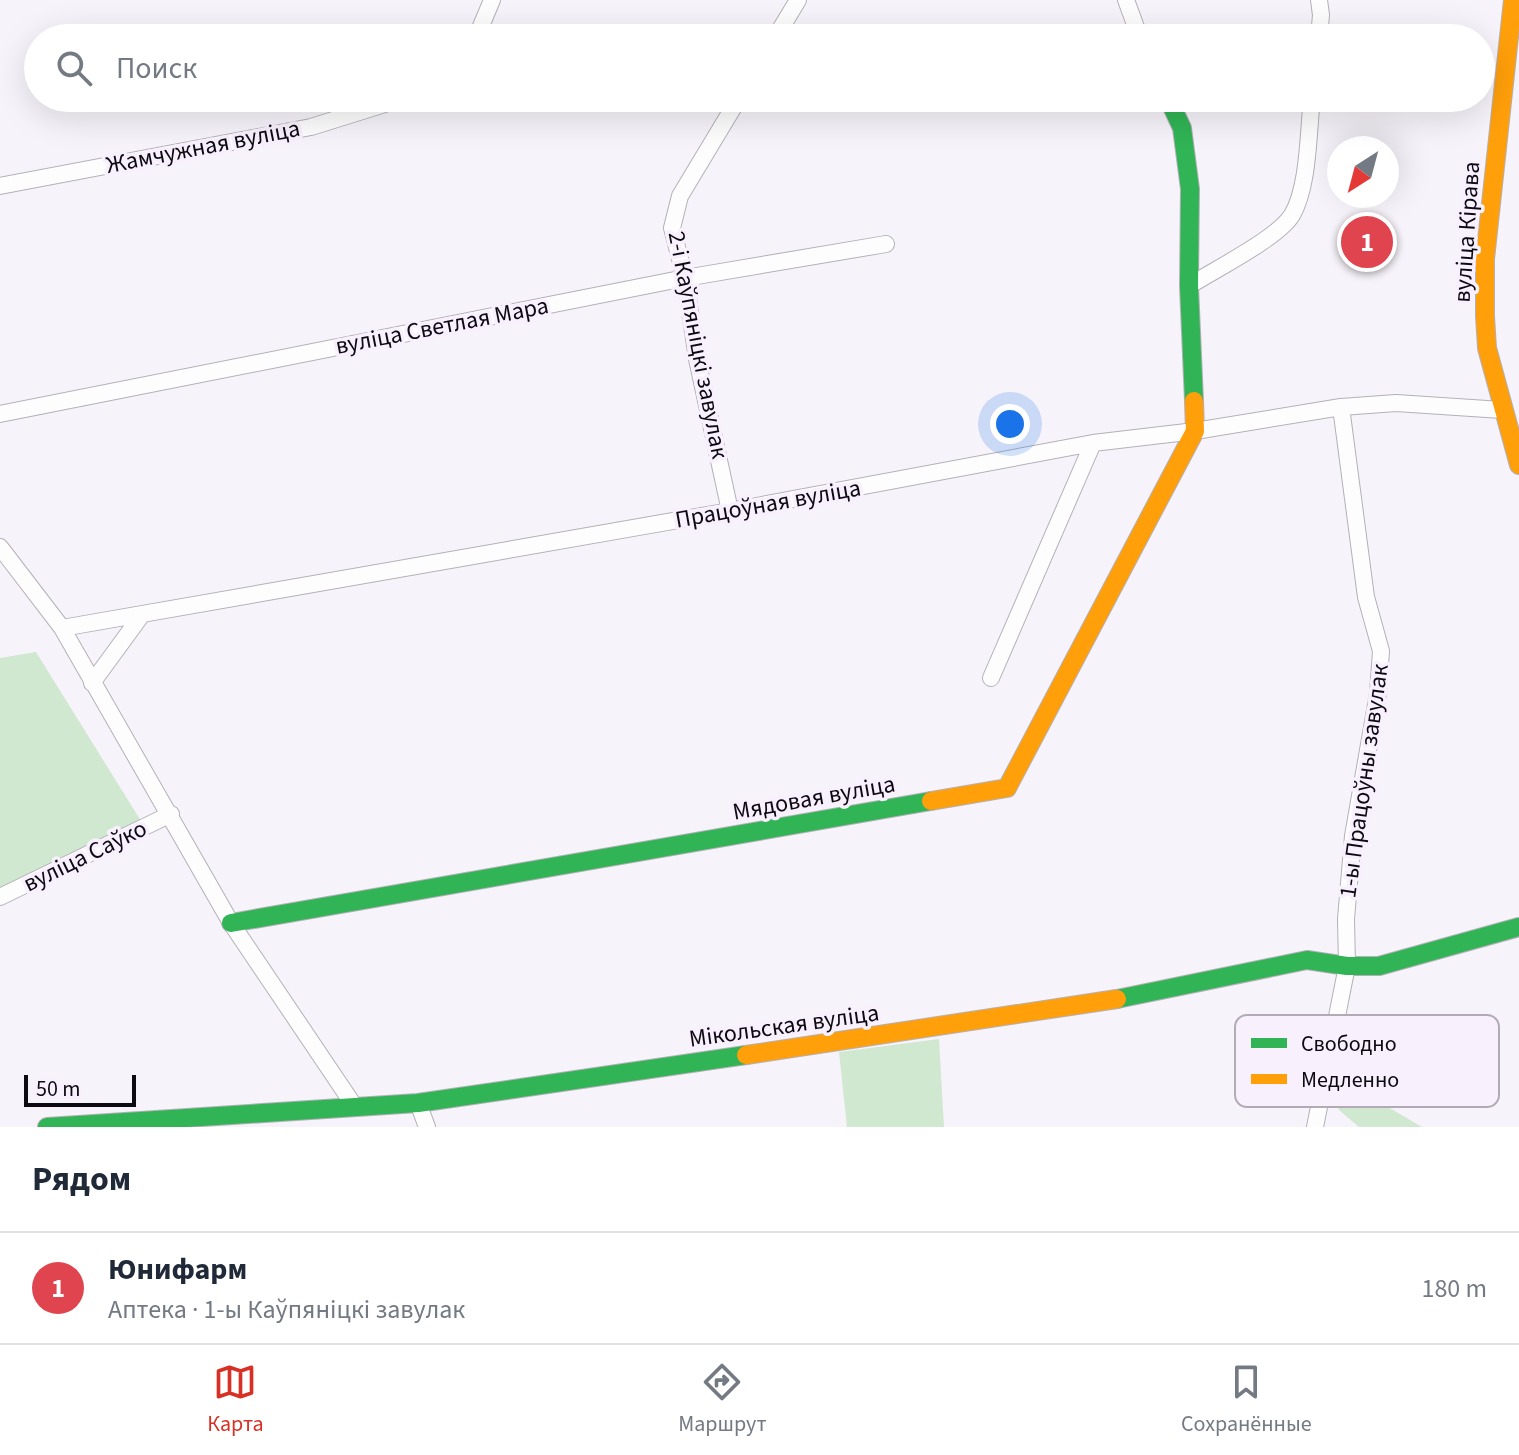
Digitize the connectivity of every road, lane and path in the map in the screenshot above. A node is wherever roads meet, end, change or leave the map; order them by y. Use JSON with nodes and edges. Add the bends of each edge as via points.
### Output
{"nodes":[{"id":1,"x":492,"y":0,"type":"edge"},
{"id":2,"x":798,"y":0,"type":"edge"},
{"id":3,"x":1126,"y":0,"type":"edge"},
{"id":4,"x":1319,"y":0,"type":"edge"},
{"id":5,"x":1513,"y":0,"type":"edge"},
{"id":6,"x":482,"y":24,"type":"edge"},
{"id":7,"x":783,"y":24,"type":"edge"},
{"id":8,"x":1135,"y":24,"type":"edge"},
{"id":9,"x":1320,"y":24,"type":"edge"},
{"id":10,"x":359,"y":112,"type":"edge"},
{"id":11,"x":731,"y":112,"type":"edge"},
{"id":12,"x":1175,"y":112,"type":"edge"},
{"id":13,"x":1310,"y":112,"type":"edge"},
{"id":14,"x":0,"y":186,"type":"edge"},
{"id":15,"x":886,"y":244,"type":"dead end"},
{"id":16,"x":685,"y":278,"type":"junction"},
{"id":17,"x":1189,"y":286,"type":"junction"},
{"id":18,"x":1341,"y":407,"type":"junction"},
{"id":19,"x":1511,"y":411,"type":"edge"},
{"id":20,"x":0,"y":414,"type":"edge"},
{"id":21,"x":1195,"y":431,"type":"junction"},
{"id":22,"x":1093,"y":443,"type":"junction"},
{"id":23,"x":1519,"y":465,"type":"edge"},
{"id":24,"x":730,"y":511,"type":"junction"},
{"id":25,"x":0,"y":547,"type":"edge"},
{"id":26,"x":141,"y":616,"type":"junction"},
{"id":27,"x":62,"y":628,"type":"junction"},
{"id":28,"x":991,"y":678,"type":"dead end"},
{"id":29,"x":92,"y":683,"type":"junction"},
{"id":30,"x":171,"y":814,"type":"junction"},
{"id":31,"x":0,"y":897,"type":"edge"},
{"id":32,"x":231,"y":923,"type":"junction"},
{"id":33,"x":1519,"y":927,"type":"edge"},
{"id":34,"x":1347,"y":966,"type":"junction"},
{"id":35,"x":1337,"y":1015,"type":"edge"},
{"id":36,"x":418,"y":1103,"type":"junction"},
{"id":37,"x":355,"y":1107,"type":"junction"},
{"id":38,"x":1319,"y":1107,"type":"edge"},
{"id":39,"x":69,"y":1126,"type":"edge"},
{"id":40,"x":47,"y":1127,"type":"edge"},
{"id":41,"x":427,"y":1127,"type":"edge"},
{"id":42,"x":1315,"y":1127,"type":"edge"}],
"edges":[{"from":1,"to":6,"type":"street"},
{"from":2,"to":7,"type":"street"},
{"from":3,"to":8,"type":"street"},
{"from":4,"to":9,"type":"street"},
{"from":5,"to":19,"type":"street","name":"вуліца Кірава","via":[[1485,259],[1487,348]]},
{"from":10,"to":14,"type":"street","name":"Жамчужная вуліца","via":[[311,127]]},
{"from":11,"to":16,"type":"street","name":"2-і Каўпяніцкі завулак","via":[[680,196],[672,228]]},
{"from":12,"to":17,"type":"street","via":[[1182,128],[1190,189]]},
{"from":13,"to":17,"type":"street","via":[[1300,196],[1290,217],[1274,233]]},
{"from":15,"to":16,"type":"street","name":"вуліца Светлая Мара"},
{"from":16,"to":20,"type":"street","name":"вуліца Светлая Мара"},
{"from":16,"to":24,"type":"street","name":"2-і Каўпяніцкі завулак"},
{"from":17,"to":21,"type":"street"},
{"from":18,"to":19,"type":"street","name":"Працоўная вуліца","via":[[1396,403]]},
{"from":18,"to":21,"type":"street","name":"Працоўная вуліца"},
{"from":18,"to":34,"type":"street","name":"1-ы Працоўны завулак","via":[[1366,597],[1381,651],[1353,836]]},
{"from":19,"to":23,"type":"street","name":"вуліца Кірава"},
{"from":21,"to":22,"type":"street","name":"Працоўная вуліца"},
{"from":21,"to":32,"type":"street","name":"Мядовая вуліца","via":[[1007,788]]},
{"from":22,"to":24,"type":"street","name":"Працоўная вуліца"},
{"from":22,"to":28,"type":"street"},
{"from":24,"to":26,"type":"street","name":"Працоўная вуліца"},
{"from":25,"to":27,"type":"street"},
{"from":26,"to":27,"type":"street","name":"Працоўная вуліца"},
{"from":26,"to":29,"type":"street"},
{"from":27,"to":29,"type":"street"},
{"from":29,"to":30,"type":"street"},
{"from":30,"to":31,"type":"street","name":"вуліца Саўко"},
{"from":30,"to":32,"type":"street"},
{"from":32,"to":37,"type":"street"},
{"from":33,"to":34,"type":"street","name":"Мікольская вуліца","via":[[1379,966]]},
{"from":34,"to":35,"type":"street","name":"1-ы Працоўны завулак"},
{"from":34,"to":36,"type":"street","name":"Мікольская вуліца","via":[[1307,960],[1090,1005]]},
{"from":36,"to":37,"type":"street","name":"Мікольская вуліца"},
{"from":36,"to":41,"type":"street"},
{"from":37,"to":39,"type":"street","name":"Мікольская вуліца"},
{"from":38,"to":42,"type":"street","name":"1-ы Працоўны завулак"},
{"from":39,"to":40,"type":"street","name":"Мікольская вуліца"}]}
